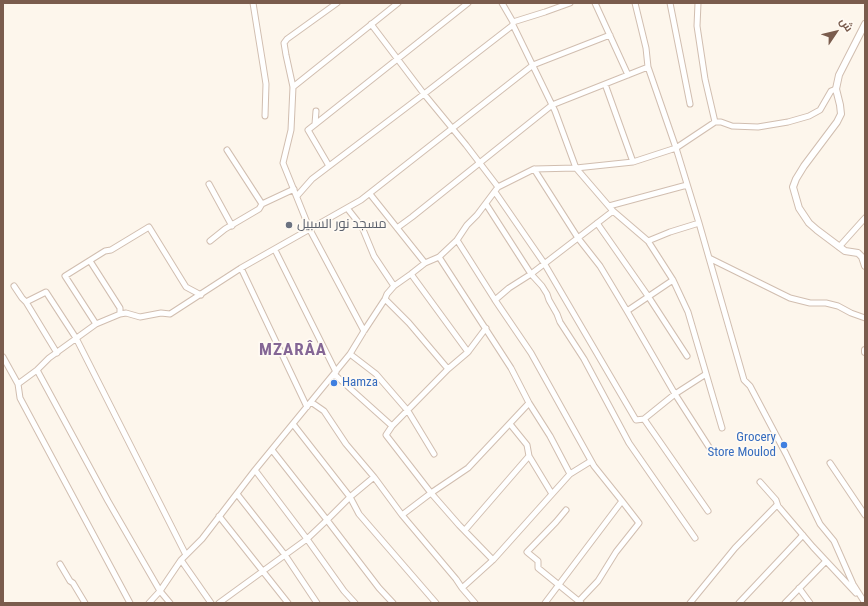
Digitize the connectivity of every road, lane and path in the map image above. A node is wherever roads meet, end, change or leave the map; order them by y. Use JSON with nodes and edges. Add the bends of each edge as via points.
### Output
{"nodes":[{"id":1,"x":253,"y":3,"type":"edge"},
{"id":2,"x":326,"y":3,"type":"edge"},
{"id":3,"x":337,"y":3,"type":"edge"},
{"id":4,"x":398,"y":3,"type":"edge"},
{"id":5,"x":468,"y":3,"type":"edge"},
{"id":6,"x":502,"y":3,"type":"edge"},
{"id":7,"x":570,"y":3,"type":"edge"},
{"id":8,"x":595,"y":3,"type":"edge"},
{"id":9,"x":635,"y":3,"type":"edge"},
{"id":10,"x":670,"y":3,"type":"edge"},
{"id":11,"x":698,"y":3,"type":"edge"},
{"id":12,"x":329,"y":9,"type":"junction"},
{"id":13,"x":371,"y":24,"type":"junction"},
{"id":14,"x":513,"y":24,"type":"junction"},
{"id":15,"x":865,"y":24,"type":"edge"},
{"id":16,"x":610,"y":35,"type":"junction"},
{"id":17,"x":398,"y":58,"type":"junction"},
{"id":18,"x":533,"y":65,"type":"junction"},
{"id":19,"x":648,"y":67,"type":"junction"},
{"id":20,"x":628,"y":75,"type":"junction"},
{"id":21,"x":605,"y":84,"type":"junction"},
{"id":22,"x":294,"y":87,"type":"junction"},
{"id":23,"x":836,"y":89,"type":"junction"},
{"id":24,"x":424,"y":94,"type":"junction"},
{"id":25,"x":690,"y":104,"type":"dead end"},
{"id":26,"x":552,"y":105,"type":"junction"},
{"id":27,"x":316,"y":111,"type":"dead end"},
{"id":28,"x":265,"y":116,"type":"dead end"},
{"id":29,"x":715,"y":122,"type":"junction"},
{"id":30,"x":315,"y":124,"type":"junction"},
{"id":31,"x":452,"y":128,"type":"junction"},
{"id":32,"x":676,"y":148,"type":"junction"},
{"id":33,"x":227,"y":150,"type":"dead end"},
{"id":34,"x":480,"y":162,"type":"junction"},
{"id":35,"x":633,"y":162,"type":"junction"},
{"id":36,"x":329,"y":166,"type":"junction"},
{"id":37,"x":534,"y":168,"type":"junction"},
{"id":38,"x":576,"y":168,"type":"junction"},
{"id":39,"x":209,"y":184,"type":"dead end"},
{"id":40,"x":687,"y":185,"type":"junction"},
{"id":41,"x":294,"y":189,"type":"junction"},
{"id":42,"x":496,"y":190,"type":"junction"},
{"id":43,"x":370,"y":194,"type":"junction"},
{"id":44,"x":297,"y":196,"type":"junction"},
{"id":45,"x":262,"y":204,"type":"junction"},
{"id":46,"x":486,"y":204,"type":"junction"},
{"id":47,"x":347,"y":208,"type":"junction"},
{"id":48,"x":611,"y":208,"type":"junction"},
{"id":49,"x":865,"y":218,"type":"edge"},
{"id":50,"x":596,"y":223,"type":"junction"},
{"id":51,"x":699,"y":223,"type":"junction"},
{"id":52,"x":232,"y":226,"type":"junction"},
{"id":53,"x":397,"y":228,"type":"junction"},
{"id":54,"x":310,"y":230,"type":"junction"},
{"id":55,"x":578,"y":238,"type":"junction"},
{"id":56,"x":457,"y":240,"type":"junction"},
{"id":57,"x":210,"y":241,"type":"dead end"},
{"id":58,"x":648,"y":241,"type":"junction"},
{"id":59,"x":839,"y":247,"type":"junction"},
{"id":60,"x":275,"y":250,"type":"junction"},
{"id":61,"x":439,"y":257,"type":"junction"},
{"id":62,"x":709,"y":258,"type":"junction"},
{"id":63,"x":90,"y":261,"type":"junction"},
{"id":64,"x":425,"y":263,"type":"junction"},
{"id":65,"x":544,"y":264,"type":"junction"},
{"id":66,"x":865,"y":266,"type":"edge"},
{"id":67,"x":241,"y":268,"type":"junction"},
{"id":68,"x":412,"y":274,"type":"junction"},
{"id":69,"x":531,"y":274,"type":"junction"},
{"id":70,"x":673,"y":280,"type":"junction"},
{"id":71,"x":14,"y":286,"type":"dead end"},
{"id":72,"x":394,"y":286,"type":"junction"},
{"id":73,"x":201,"y":295,"type":"junction"},
{"id":74,"x":648,"y":296,"type":"junction"},
{"id":75,"x":385,"y":299,"type":"junction"},
{"id":76,"x":495,"y":300,"type":"junction"},
{"id":77,"x":26,"y":302,"type":"junction"},
{"id":78,"x":627,"y":311,"type":"junction"},
{"id":79,"x":120,"y":314,"type":"junction"},
{"id":80,"x":865,"y":318,"type":"edge"},
{"id":81,"x":96,"y":324,"type":"junction"},
{"id":82,"x":486,"y":328,"type":"junction"},
{"id":83,"x":364,"y":331,"type":"junction"},
{"id":84,"x":76,"y":338,"type":"junction"},
{"id":85,"x":468,"y":352,"type":"junction"},
{"id":86,"x":57,"y":353,"type":"junction"},
{"id":87,"x":350,"y":354,"type":"junction"},
{"id":88,"x":687,"y":356,"type":"dead end"},
{"id":89,"x":3,"y":357,"type":"edge"},
{"id":90,"x":448,"y":369,"type":"junction"},
{"id":91,"x":37,"y":370,"type":"junction"},
{"id":92,"x":335,"y":373,"type":"junction"},
{"id":93,"x":706,"y":374,"type":"junction"},
{"id":94,"x":18,"y":384,"type":"junction"},
{"id":95,"x":675,"y":394,"type":"junction"},
{"id":96,"x":311,"y":402,"type":"junction"},
{"id":97,"x":529,"y":403,"type":"junction"},
{"id":98,"x":307,"y":406,"type":"junction"},
{"id":99,"x":408,"y":411,"type":"junction"},
{"id":100,"x":644,"y":419,"type":"junction"},
{"id":101,"x":387,"y":422,"type":"junction"},
{"id":102,"x":293,"y":424,"type":"junction"},
{"id":103,"x":510,"y":424,"type":"junction"},
{"id":104,"x":392,"y":426,"type":"junction"},
{"id":105,"x":722,"y":428,"type":"dead end"},
{"id":106,"x":386,"y":435,"type":"junction"},
{"id":107,"x":709,"y":447,"type":"dead end"},
{"id":108,"x":272,"y":450,"type":"junction"},
{"id":109,"x":434,"y":454,"type":"dead end"},
{"id":110,"x":529,"y":456,"type":"junction"},
{"id":111,"x":591,"y":461,"type":"junction"},
{"id":112,"x":830,"y":463,"type":"dead end"},
{"id":113,"x":255,"y":470,"type":"junction"},
{"id":114,"x":570,"y":474,"type":"junction"},
{"id":115,"x":374,"y":477,"type":"junction"},
{"id":116,"x":760,"y":482,"type":"dead end"},
{"id":117,"x":431,"y":493,"type":"junction"},
{"id":118,"x":237,"y":494,"type":"junction"},
{"id":119,"x":552,"y":494,"type":"junction"},
{"id":120,"x":350,"y":497,"type":"junction"},
{"id":121,"x":622,"y":501,"type":"junction"},
{"id":122,"x":778,"y":506,"type":"junction"},
{"id":123,"x":566,"y":510,"type":"dead end"},
{"id":124,"x":708,"y":511,"type":"dead end"},
{"id":125,"x":402,"y":515,"type":"junction"},
{"id":126,"x":865,"y":515,"type":"edge"},
{"id":127,"x":219,"y":516,"type":"junction"},
{"id":128,"x":327,"y":520,"type":"junction"},
{"id":129,"x":465,"y":530,"type":"junction"},
{"id":130,"x":803,"y":535,"type":"junction"},
{"id":131,"x":695,"y":538,"type":"dead end"},
{"id":132,"x":307,"y":539,"type":"junction"},
{"id":133,"x":186,"y":555,"type":"junction"},
{"id":134,"x":285,"y":555,"type":"junction"},
{"id":135,"x":181,"y":560,"type":"junction"},
{"id":136,"x":493,"y":560,"type":"junction"},
{"id":137,"x":826,"y":561,"type":"junction"},
{"id":138,"x":60,"y":564,"type":"dead end"},
{"id":139,"x":263,"y":571,"type":"junction"},
{"id":140,"x":559,"y":584,"type":"junction"},
{"id":141,"x":462,"y":588,"type":"junction"},
{"id":142,"x":799,"y":588,"type":"junction"},
{"id":143,"x":160,"y":591,"type":"junction"},
{"id":144,"x":580,"y":602,"type":"edge"},
{"id":145,"x":864,"y":602,"type":"edge"},
{"id":146,"x":86,"y":603,"type":"edge"},
{"id":147,"x":130,"y":603,"type":"edge"},
{"id":148,"x":149,"y":603,"type":"edge"},
{"id":149,"x":170,"y":603,"type":"edge"},
{"id":150,"x":211,"y":603,"type":"edge"},
{"id":151,"x":219,"y":603,"type":"edge"},
{"id":152,"x":288,"y":603,"type":"edge"},
{"id":153,"x":318,"y":603,"type":"edge"},
{"id":154,"x":355,"y":603,"type":"edge"},
{"id":155,"x":393,"y":603,"type":"edge"},
{"id":156,"x":436,"y":603,"type":"edge"},
{"id":157,"x":475,"y":603,"type":"edge"},
{"id":158,"x":545,"y":603,"type":"edge"},
{"id":159,"x":690,"y":603,"type":"edge"},
{"id":160,"x":739,"y":603,"type":"edge"},
{"id":161,"x":785,"y":603,"type":"edge"},
{"id":162,"x":810,"y":603,"type":"edge"}],
"edges":[{"from":1,"to":28,"type":"street","via":[[266,84]]},
{"from":2,"to":12,"type":"street"},
{"from":3,"to":12,"type":"street"},
{"from":4,"to":13,"type":"street"},
{"from":5,"to":17,"type":"street"},
{"from":6,"to":14,"type":"street"},
{"from":7,"to":14,"type":"street"},
{"from":8,"to":16,"type":"street"},
{"from":9,"to":19,"type":"street"},
{"from":10,"to":25,"type":"street"},
{"from":11,"to":29,"type":"street","via":[[697,26]]},
{"from":12,"to":22,"type":"street","via":[[284,43]]},
{"from":13,"to":17,"type":"street"},
{"from":13,"to":22,"type":"street"},
{"from":14,"to":18,"type":"street"},
{"from":14,"to":24,"type":"street"},
{"from":15,"to":23,"type":"street","via":[[839,76]]},
{"from":16,"to":18,"type":"street"},
{"from":16,"to":20,"type":"street"},
{"from":17,"to":24,"type":"street"},
{"from":17,"to":30,"type":"street"},
{"from":18,"to":26,"type":"street"},
{"from":18,"to":31,"type":"street"},
{"from":19,"to":20,"type":"street"},
{"from":19,"to":32,"type":"street"},
{"from":20,"to":21,"type":"street"},
{"from":21,"to":26,"type":"street"},
{"from":21,"to":35,"type":"street"},
{"from":22,"to":41,"type":"street","via":[[291,130],[283,163]]},
{"from":23,"to":29,"type":"street","via":[[831,91],[820,110],[788,122],[758,127],[732,126]]},
{"from":23,"to":59,"type":"street","via":[[841,114],[804,166],[793,187],[799,208],[809,223]]},
{"from":24,"to":31,"type":"street"},
{"from":24,"to":36,"type":"street"},
{"from":26,"to":34,"type":"street"},
{"from":26,"to":38,"type":"street"},
{"from":27,"to":30,"type":"street"},
{"from":29,"to":32,"type":"street"},
{"from":30,"to":36,"type":"street","via":[[308,130]]},
{"from":31,"to":34,"type":"street"},
{"from":31,"to":43,"type":"street"},
{"from":32,"to":35,"type":"street"},
{"from":32,"to":40,"type":"street"},
{"from":33,"to":45,"type":"street"},
{"from":34,"to":42,"type":"street"},
{"from":34,"to":53,"type":"street"},
{"from":35,"to":38,"type":"street"},
{"from":36,"to":44,"type":"street","via":[[312,179]]},
{"from":37,"to":38,"type":"street"},
{"from":37,"to":42,"type":"street"},
{"from":37,"to":55,"type":"street"},
{"from":38,"to":48,"type":"street"},
{"from":39,"to":52,"type":"street"},
{"from":40,"to":48,"type":"street"},
{"from":40,"to":51,"type":"street"},
{"from":41,"to":44,"type":"street"},
{"from":41,"to":45,"type":"street"},
{"from":42,"to":46,"type":"street"},
{"from":42,"to":65,"type":"street"},
{"from":43,"to":47,"type":"street"},
{"from":43,"to":53,"type":"street"},
{"from":44,"to":54,"type":"street"},
{"from":45,"to":52,"type":"street","via":[[259,209]]},
{"from":46,"to":56,"type":"street"},
{"from":46,"to":69,"type":"street"},
{"from":47,"to":54,"type":"street"},
{"from":47,"to":72,"type":"street","via":[[362,227],[374,256]]},
{"from":48,"to":50,"type":"street"},
{"from":48,"to":58,"type":"street"},
{"from":49,"to":59,"type":"street"},
{"from":50,"to":55,"type":"street"},
{"from":50,"to":74,"type":"street"},
{"from":51,"to":58,"type":"street"},
{"from":51,"to":62,"type":"street"},
{"from":52,"to":57,"type":"street"},
{"from":53,"to":64,"type":"street"},
{"from":54,"to":60,"type":"street"},
{"from":54,"to":83,"type":"street"},
{"from":55,"to":65,"type":"street"},
{"from":55,"to":78,"type":"street","via":[[600,266]]},
{"from":56,"to":61,"type":"street"},
{"from":56,"to":76,"type":"street"},
{"from":58,"to":70,"type":"street"},
{"from":59,"to":66,"type":"street","via":[[845,251],[858,253]]},
{"from":60,"to":67,"type":"street"},
{"from":60,"to":92,"type":"street"},
{"from":61,"to":64,"type":"street"},
{"from":61,"to":82,"type":"street"},
{"from":62,"to":80,"type":"street","via":[[790,298],[810,304],[826,303],[838,306]]},
{"from":62,"to":145,"type":"street","via":[[744,380],[750,386],[786,454],[820,524],[834,541]]},
{"from":63,"to":73,"type":"street","via":[[149,227],[186,287]]},
{"from":63,"to":79,"type":"street","via":[[120,308]]},
{"from":63,"to":81,"type":"street","via":[[65,276]]},
{"from":64,"to":68,"type":"street"},
{"from":65,"to":69,"type":"street"},
{"from":65,"to":100,"type":"street","via":[[636,420]]},
{"from":67,"to":73,"type":"street"},
{"from":67,"to":98,"type":"street"},
{"from":68,"to":72,"type":"street"},
{"from":68,"to":85,"type":"street"},
{"from":69,"to":76,"type":"street"},
{"from":69,"to":131,"type":"street","via":[[547,294],[560,322],[584,359],[629,443]]},
{"from":70,"to":74,"type":"street"},
{"from":70,"to":93,"type":"street","via":[[688,312]]},
{"from":71,"to":77,"type":"street"},
{"from":72,"to":75,"type":"street"},
{"from":73,"to":79,"type":"street","via":[[170,314]]},
{"from":74,"to":78,"type":"street"},
{"from":74,"to":88,"type":"street"},
{"from":75,"to":83,"type":"street"},
{"from":75,"to":90,"type":"street"},
{"from":76,"to":111,"type":"street","via":[[531,353]]},
{"from":77,"to":84,"type":"street","via":[[46,292]]},
{"from":77,"to":86,"type":"street"},
{"from":78,"to":95,"type":"street"},
{"from":79,"to":81,"type":"street"},
{"from":81,"to":84,"type":"street"},
{"from":82,"to":85,"type":"street"},
{"from":82,"to":97,"type":"street"},
{"from":83,"to":87,"type":"street"},
{"from":84,"to":86,"type":"street"},
{"from":84,"to":133,"type":"street"},
{"from":85,"to":90,"type":"street"},
{"from":86,"to":91,"type":"street"},
{"from":87,"to":92,"type":"street"},
{"from":87,"to":99,"type":"street","via":[[376,374]]},
{"from":89,"to":94,"type":"street"},
{"from":90,"to":99,"type":"street"},
{"from":91,"to":94,"type":"street"},
{"from":91,"to":143,"type":"street"},
{"from":92,"to":96,"type":"street"},
{"from":92,"to":101,"type":"street"},
{"from":93,"to":95,"type":"street"},
{"from":93,"to":105,"type":"street"},
{"from":94,"to":147,"type":"street","via":[[20,398]]},
{"from":95,"to":100,"type":"street"},
{"from":95,"to":107,"type":"street"},
{"from":96,"to":98,"type":"street"},
{"from":96,"to":115,"type":"street","via":[[324,411],[346,444]]},
{"from":97,"to":103,"type":"street"},
{"from":97,"to":114,"type":"street"},
{"from":98,"to":102,"type":"street"},
{"from":99,"to":104,"type":"street"},
{"from":99,"to":109,"type":"street"},
{"from":100,"to":124,"type":"street"},
{"from":101,"to":104,"type":"street"},
{"from":101,"to":106,"type":"street"},
{"from":102,"to":108,"type":"street"},
{"from":102,"to":120,"type":"street"},
{"from":103,"to":110,"type":"street","via":[[527,445]]},
{"from":103,"to":117,"type":"street","via":[[468,468]]},
{"from":104,"to":106,"type":"street"},
{"from":106,"to":117,"type":"street"},
{"from":108,"to":113,"type":"street"},
{"from":108,"to":128,"type":"street"},
{"from":110,"to":119,"type":"street"},
{"from":110,"to":129,"type":"street"},
{"from":111,"to":114,"type":"street"},
{"from":111,"to":121,"type":"street"},
{"from":112,"to":126,"type":"street"},
{"from":113,"to":118,"type":"street"},
{"from":113,"to":132,"type":"street"},
{"from":114,"to":119,"type":"street"},
{"from":115,"to":120,"type":"street"},
{"from":115,"to":125,"type":"street"},
{"from":116,"to":122,"type":"street"},
{"from":117,"to":125,"type":"street"},
{"from":117,"to":129,"type":"street"},
{"from":118,"to":127,"type":"street"},
{"from":118,"to":134,"type":"street"},
{"from":119,"to":136,"type":"street"},
{"from":120,"to":128,"type":"street"},
{"from":120,"to":156,"type":"street","via":[[359,514]]},
{"from":121,"to":140,"type":"street"},
{"from":121,"to":144,"type":"street","via":[[639,524]]},
{"from":122,"to":130,"type":"street"},
{"from":122,"to":159,"type":"street","via":[[735,548]]},
{"from":123,"to":140,"type":"street","via":[[527,552],[538,561],[538,568]]},
{"from":125,"to":141,"type":"street"},
{"from":127,"to":133,"type":"street"},
{"from":127,"to":139,"type":"street"},
{"from":128,"to":132,"type":"street"},
{"from":128,"to":155,"type":"street"},
{"from":129,"to":136,"type":"street"},
{"from":130,"to":137,"type":"street"},
{"from":130,"to":160,"type":"street"},
{"from":132,"to":134,"type":"street"},
{"from":132,"to":154,"type":"street"},
{"from":133,"to":135,"type":"street"},
{"from":134,"to":139,"type":"street"},
{"from":134,"to":153,"type":"street"},
{"from":135,"to":143,"type":"street"},
{"from":135,"to":150,"type":"street"},
{"from":136,"to":141,"type":"street"},
{"from":137,"to":142,"type":"street"},
{"from":137,"to":145,"type":"street"},
{"from":138,"to":146,"type":"street"},
{"from":139,"to":151,"type":"street"},
{"from":139,"to":152,"type":"street"},
{"from":140,"to":144,"type":"street"},
{"from":140,"to":158,"type":"street"},
{"from":141,"to":157,"type":"street"},
{"from":142,"to":161,"type":"street"},
{"from":142,"to":162,"type":"street"},
{"from":143,"to":148,"type":"street"},
{"from":143,"to":149,"type":"street"}]}
